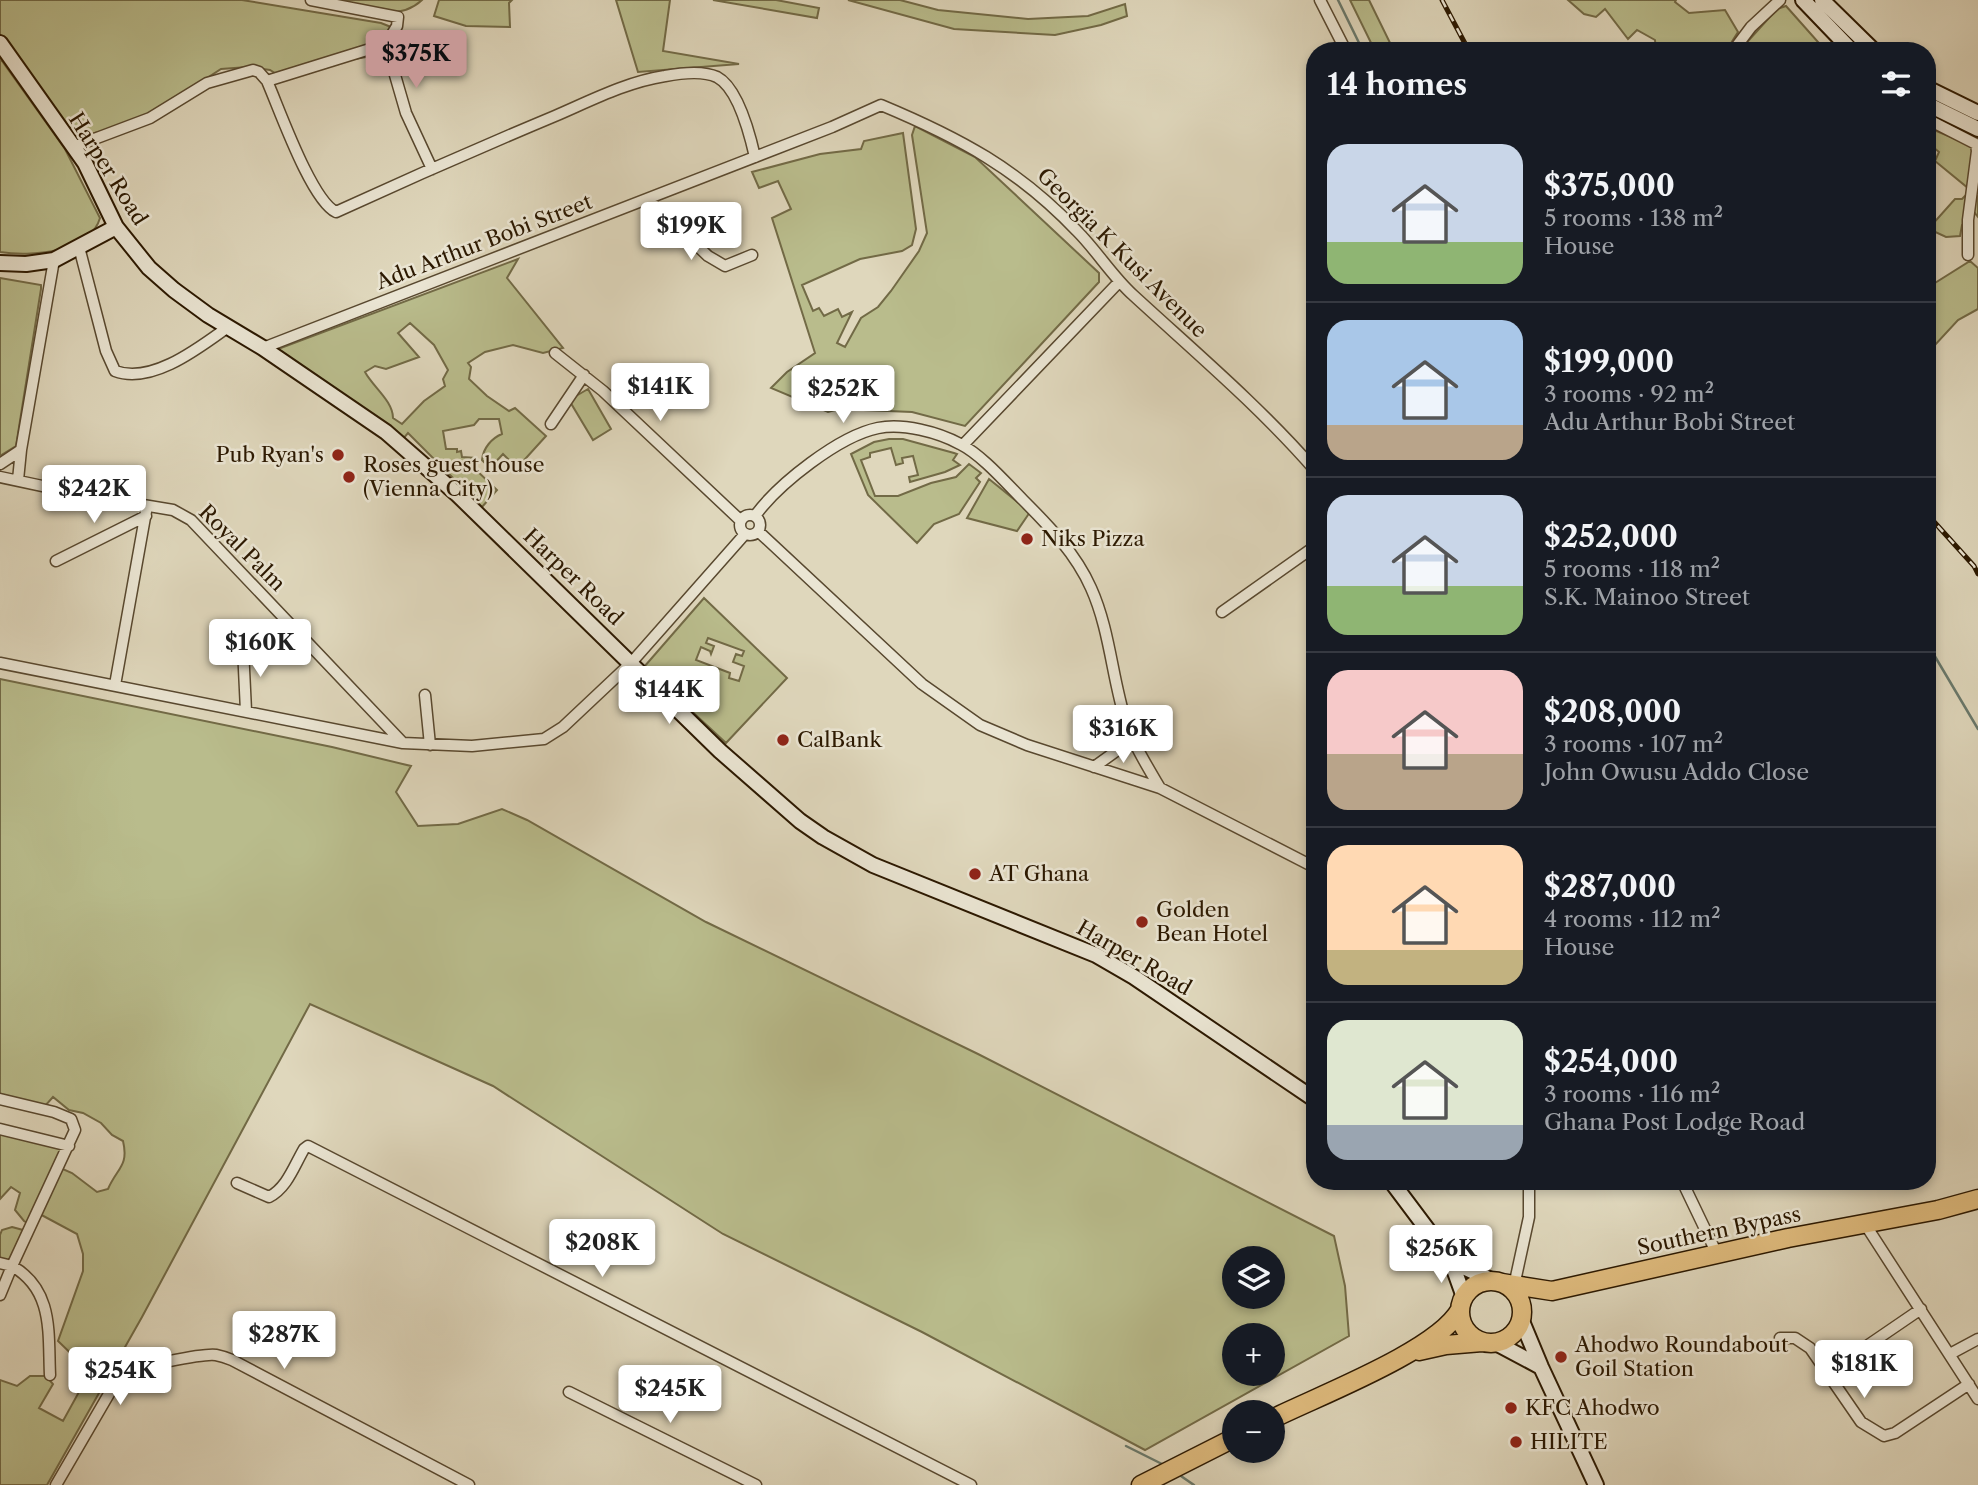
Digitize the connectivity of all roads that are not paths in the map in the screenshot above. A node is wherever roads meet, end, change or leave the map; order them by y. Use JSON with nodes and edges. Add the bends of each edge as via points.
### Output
{"nodes":[{"id":1,"x":311,"y":0,"type":"edge"},
{"id":2,"x":1320,"y":0,"type":"edge"},
{"id":3,"x":1780,"y":0,"type":"edge"},
{"id":4,"x":1803,"y":0,"type":"edge"},
{"id":5,"x":1822,"y":0,"type":"edge"},
{"id":6,"x":1341,"y":42,"type":"edge"},
{"id":7,"x":1740,"y":42,"type":"edge"},
{"id":8,"x":1843,"y":42,"type":"edge"},
{"id":9,"x":1865,"y":42,"type":"edge"},
{"id":10,"x":0,"y":43,"type":"edge"},
{"id":11,"x":386,"y":44,"type":"junction"},
{"id":12,"x":267,"y":81,"type":"junction"},
{"id":13,"x":1936,"y":92,"type":"edge"},
{"id":14,"x":1978,"y":113,"type":"edge"},
{"id":15,"x":1936,"y":115,"type":"edge"},
{"id":16,"x":1936,"y":117,"type":"edge"},
{"id":17,"x":914,"y":118,"type":"joint"},
{"id":18,"x":1978,"y":129,"type":"edge"},
{"id":19,"x":73,"y":147,"type":"junction"},
{"id":20,"x":755,"y":157,"type":"junction"},
{"id":21,"x":432,"y":169,"type":"junction"},
{"id":22,"x":648,"y":199,"type":"junction"},
{"id":23,"x":116,"y":227,"type":"junction"},
{"id":24,"x":79,"y":247,"type":"junction"},
{"id":25,"x":752,"y":255,"type":"dead end"},
{"id":26,"x":1968,"y":255,"type":"dead end"},
{"id":27,"x":54,"y":260,"type":"junction"},
{"id":28,"x":0,"y":263,"type":"edge"},
{"id":29,"x":1119,"y":282,"type":"junction"},
{"id":30,"x":228,"y":327,"type":"junction"},
{"id":31,"x":263,"y":348,"type":"junction"},
{"id":32,"x":555,"y":353,"type":"dead end"},
{"id":33,"x":584,"y":374,"type":"junction"},
{"id":34,"x":551,"y":424,"type":"dead end"},
{"id":35,"x":963,"y":445,"type":"junction"},
{"id":36,"x":21,"y":450,"type":"junction"},
{"id":37,"x":1306,"y":460,"type":"edge"},
{"id":38,"x":0,"y":464,"type":"edge"},
{"id":39,"x":0,"y":477,"type":"edge"},
{"id":40,"x":18,"y":480,"type":"junction"},
{"id":41,"x":147,"y":511,"type":"junction"},
{"id":42,"x":755,"y":516,"type":"junction"},
{"id":43,"x":741,"y":521,"type":"junction"},
{"id":44,"x":758,"y":531,"type":"junction"},
{"id":45,"x":745,"y":534,"type":"junction"},
{"id":46,"x":1306,"y":553,"type":"edge"},
{"id":47,"x":56,"y":561,"type":"dead end"},
{"id":48,"x":1222,"y":612,"type":"dead end"},
{"id":49,"x":243,"y":648,"type":"dead end"},
{"id":50,"x":0,"y":663,"type":"edge"},
{"id":51,"x":631,"y":663,"type":"junction"},
{"id":52,"x":115,"y":685,"type":"junction"},
{"id":53,"x":425,"y":695,"type":"dead end"},
{"id":54,"x":246,"y":711,"type":"junction"},
{"id":55,"x":1133,"y":739,"type":"junction"},
{"id":56,"x":403,"y":743,"type":"junction"},
{"id":57,"x":430,"y":745,"type":"junction"},
{"id":58,"x":1094,"y":767,"type":"junction"},
{"id":59,"x":1160,"y":788,"type":"junction"},
{"id":60,"x":1306,"y":863,"type":"edge"},
{"id":61,"x":1306,"y":1094,"type":"edge"},
{"id":62,"x":0,"y":1099,"type":"edge"},
{"id":63,"x":0,"y":1129,"type":"edge"},
{"id":64,"x":69,"y":1146,"type":"junction"},
{"id":65,"x":237,"y":1183,"type":"dead end"},
{"id":66,"x":1398,"y":1190,"type":"edge"},
{"id":67,"x":1529,"y":1190,"type":"edge"},
{"id":68,"x":1686,"y":1190,"type":"edge"},
{"id":69,"x":1978,"y":1199,"type":"edge"},
{"id":70,"x":1865,"y":1224,"type":"junction"},
{"id":71,"x":1717,"y":1254,"type":"junction"},
{"id":72,"x":1451,"y":1261,"type":"junction"},
{"id":73,"x":0,"y":1263,"type":"edge"},
{"id":74,"x":12,"y":1266,"type":"junction"},
{"id":75,"x":1504,"y":1283,"type":"junction"},
{"id":76,"x":1552,"y":1291,"type":"junction"},
{"id":77,"x":0,"y":1295,"type":"edge"},
{"id":78,"x":1462,"y":1303,"type":"junction"},
{"id":79,"x":1921,"y":1309,"type":"junction"},
{"id":80,"x":1521,"y":1317,"type":"junction"},
{"id":81,"x":1780,"y":1338,"type":"dead end"},
{"id":82,"x":1978,"y":1339,"type":"edge"},
{"id":83,"x":1489,"y":1342,"type":"junction"},
{"id":84,"x":1861,"y":1350,"type":"dead end"},
{"id":85,"x":1409,"y":1353,"type":"junction"},
{"id":86,"x":1950,"y":1354,"type":"junction"},
{"id":87,"x":1541,"y":1367,"type":"junction"},
{"id":88,"x":50,"y":1375,"type":"dead end"},
{"id":89,"x":1969,"y":1384,"type":"junction"},
{"id":90,"x":569,"y":1392,"type":"dead end"},
{"id":91,"x":1978,"y":1399,"type":"edge"},
{"id":92,"x":1285,"y":1413,"type":"edge"},
{"id":93,"x":1222,"y":1444,"type":"edge"},
{"id":94,"x":56,"y":1485,"type":"edge"},
{"id":95,"x":469,"y":1485,"type":"edge"},
{"id":96,"x":756,"y":1485,"type":"edge"},
{"id":97,"x":971,"y":1485,"type":"edge"},
{"id":98,"x":1141,"y":1485,"type":"edge"},
{"id":99,"x":1596,"y":1485,"type":"edge"}],
"edges":[{"from":1,"to":11,"type":"street","via":[[398,17]]},
{"from":2,"to":6,"type":"street"},
{"from":3,"to":7,"type":"street"},
{"from":4,"to":8,"type":"main road"},
{"from":5,"to":9,"type":"main road"},
{"from":10,"to":19,"type":"main road","name":"Harper Road"},
{"from":11,"to":12,"type":"street"},
{"from":11,"to":21,"type":"street","via":[[406,113]]},
{"from":12,"to":19,"type":"street","via":[[253,70],[207,83],[150,118]]},
{"from":12,"to":21,"type":"street","via":[[291,142],[324,203],[335,212]]},
{"from":13,"to":14,"type":"main road"},
{"from":15,"to":18,"type":"main road"},
{"from":16,"to":26,"type":"street","via":[[1976,144],[1978,151]]},
{"from":17,"to":20,"type":"street","name":"Adu Arthur Bobi Street","via":[[881,105]]},
{"from":17,"to":29,"type":"street","name":"Georgia K Kusi Avenue","via":[[982,153],[1023,181],[1079,232]]},
{"from":19,"to":23,"type":"main road","name":"Harper Road"},
{"from":20,"to":21,"type":"street","via":[[736,100],[720,79],[705,73],[630,85]]},
{"from":20,"to":22,"type":"street","name":"Adu Arthur Bobi Street"},
{"from":22,"to":25,"type":"street","via":[[708,256],[725,266]]},
{"from":22,"to":31,"type":"street","name":"Adu Arthur Bobi Street"},
{"from":23,"to":24,"type":"main road"},
{"from":23,"to":30,"type":"main road","name":"Harper Road","via":[[149,268]]},
{"from":24,"to":27,"type":"main road"},
{"from":24,"to":30,"type":"street","via":[[115,371],[125,375],[154,370],[186,356]]},
{"from":27,"to":28,"type":"main road"},
{"from":27,"to":36,"type":"street"},
{"from":29,"to":35,"type":"street"},
{"from":29,"to":37,"type":"street","name":"Georgia K Kusi Avenue","via":[[1256,407]]},
{"from":30,"to":31,"type":"main road","name":"Harper Road"},
{"from":31,"to":51,"type":"main road","name":"Harper Road","via":[[386,432]]},
{"from":32,"to":33,"type":"street"},
{"from":33,"to":34,"type":"street"},
{"from":33,"to":43,"type":"street"},
{"from":35,"to":42,"type":"street","via":[[900,428],[858,434],[789,480]]},
{"from":35,"to":55,"type":"street","via":[[1070,551],[1091,589]]},
{"from":36,"to":38,"type":"street"},
{"from":36,"to":40,"type":"street"},
{"from":39,"to":40,"type":"street","name":"Royal Palm"},
{"from":40,"to":41,"type":"street","name":"Royal Palm"},
{"from":41,"to":47,"type":"street"},
{"from":41,"to":52,"type":"street"},
{"from":41,"to":56,"type":"street","name":"Royal Palm","via":[[173,510],[191,520]]},
{"from":42,"to":43,"type":"street"},
{"from":42,"to":44,"type":"street","via":[[760,521]]},
{"from":43,"to":45,"type":"street"},
{"from":44,"to":45,"type":"street"},
{"from":44,"to":58,"type":"street","via":[[922,684],[961,714],[1027,745]]},
{"from":45,"to":51,"type":"street"},
{"from":46,"to":48,"type":"street"},
{"from":49,"to":54,"type":"street"},
{"from":50,"to":52,"type":"street"},
{"from":51,"to":57,"type":"street","via":[[544,739]]},
{"from":51,"to":61,"type":"main road","name":"Harper Road","via":[[720,751],[823,837],[873,865],[1096,955]]},
{"from":52,"to":54,"type":"street"},
{"from":53,"to":57,"type":"street"},
{"from":54,"to":56,"type":"street"},
{"from":55,"to":58,"type":"street"},
{"from":55,"to":59,"type":"street"},
{"from":56,"to":57,"type":"street"},
{"from":58,"to":59,"type":"street"},
{"from":59,"to":60,"type":"street"},
{"from":62,"to":64,"type":"street","via":[[71,1119],[75,1130]]},
{"from":63,"to":64,"type":"street"},
{"from":64,"to":74,"type":"street"},
{"from":65,"to":97,"type":"street","via":[[269,1197],[281,1190],[308,1146]]},
{"from":66,"to":72,"type":"main road"},
{"from":67,"to":75,"type":"street","via":[[1529,1217]]},
{"from":68,"to":71,"type":"street"},
{"from":69,"to":70,"type":"highway","name":"Southern Bypass"},
{"from":70,"to":71,"type":"highway","name":"Southern Bypass"},
{"from":70,"to":79,"type":"street"},
{"from":71,"to":76,"type":"highway","name":"Southern Bypass"},
{"from":72,"to":75,"type":"main road"},
{"from":72,"to":78,"type":"main road"},
{"from":73,"to":74,"type":"street"},
{"from":74,"to":77,"type":"street"},
{"from":74,"to":88,"type":"street","via":[[28,1275],[47,1317]]},
{"from":75,"to":76,"type":"highway","name":"Southern Bypass"},
{"from":75,"to":78,"type":"highway","via":[[1478,1284]]},
{"from":75,"to":80,"type":"highway","via":[[1519,1299]]},
{"from":76,"to":80,"type":"highway","name":"Southern Bypass"},
{"from":78,"to":83,"type":"highway","via":[[1465,1330]]},
{"from":78,"to":85,"type":"highway","via":[[1444,1330]]},
{"from":79,"to":84,"type":"street"},
{"from":79,"to":86,"type":"street"},
{"from":80,"to":83,"type":"highway","via":[[1512,1335]]},
{"from":80,"to":87,"type":"main road"},
{"from":81,"to":89,"type":"street","via":[[1795,1338],[1810,1348],[1861,1422],[1884,1436]]},
{"from":82,"to":86,"type":"street"},
{"from":83,"to":85,"type":"highway"},
{"from":83,"to":87,"type":"main road"},
{"from":85,"to":92,"type":"highway"},
{"from":86,"to":89,"type":"street"},
{"from":87,"to":99,"type":"main road"},
{"from":89,"to":91,"type":"street"},
{"from":90,"to":96,"type":"street"},
{"from":93,"to":98,"type":"highway"},
{"from":94,"to":95,"type":"street","via":[[123,1375],[202,1355],[232,1360]]}]}
